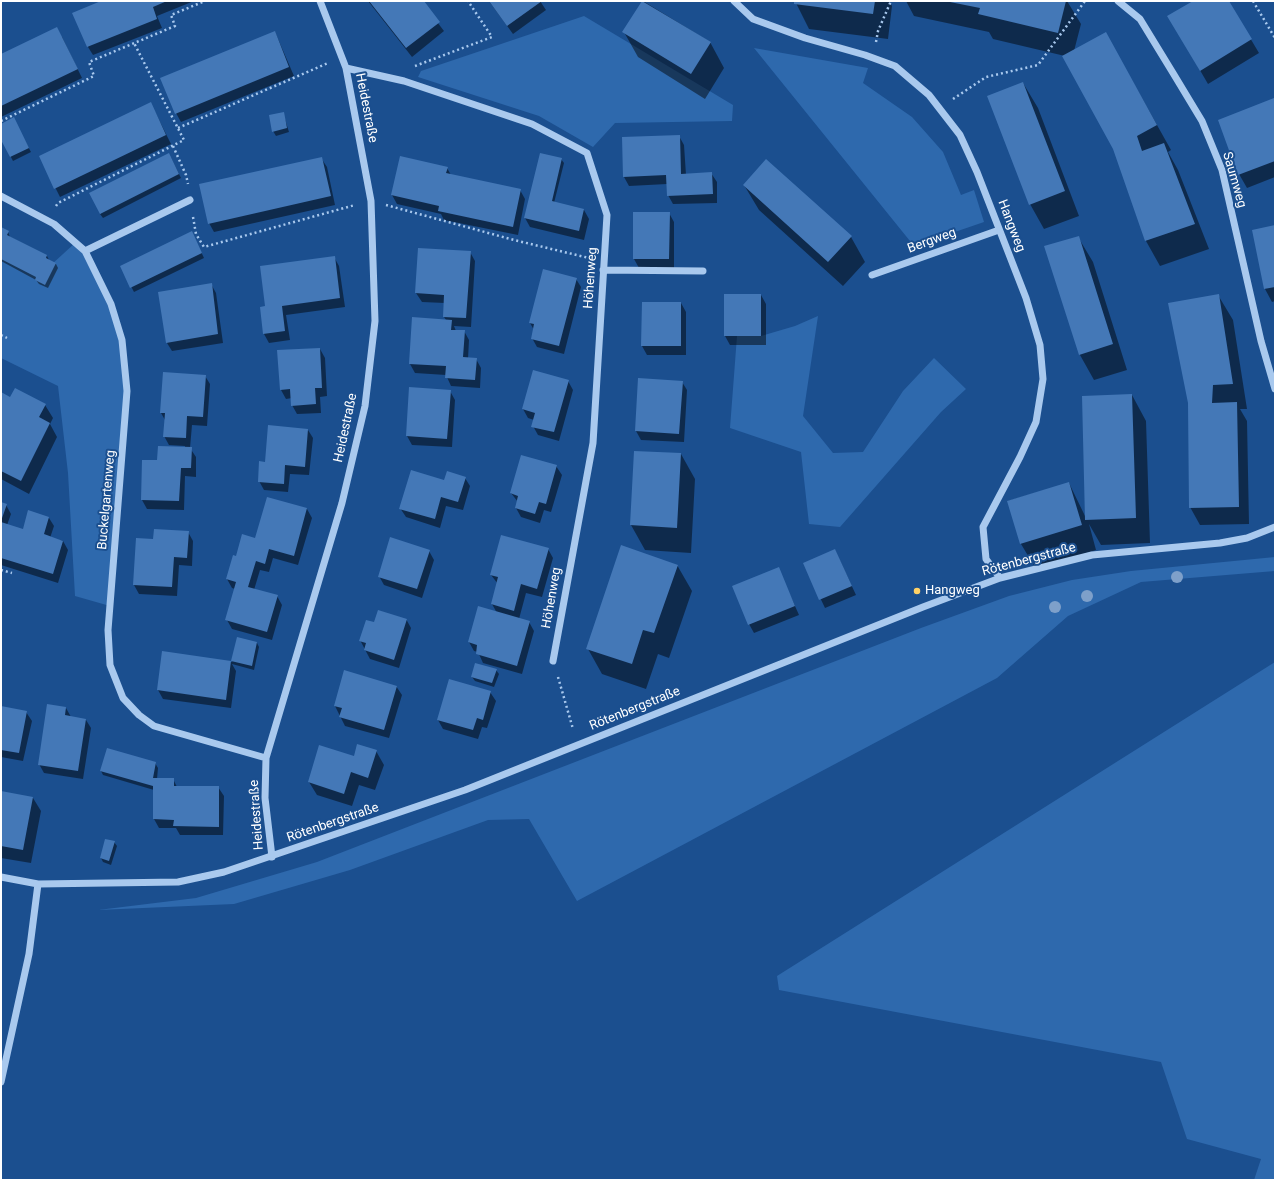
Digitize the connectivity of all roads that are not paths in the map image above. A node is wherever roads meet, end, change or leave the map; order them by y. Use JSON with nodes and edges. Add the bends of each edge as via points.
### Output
{"nodes":[{"id":1,"x":320,"y":1,"type":"edge"},
{"id":2,"x":734,"y":1,"type":"edge"},
{"id":3,"x":1118,"y":1,"type":"edge"},
{"id":4,"x":346,"y":68,"type":"junction"},
{"id":5,"x":1,"y":196,"type":"edge"},
{"id":6,"x":190,"y":200,"type":"road end"},
{"id":7,"x":999,"y":230,"type":"junction"},
{"id":8,"x":85,"y":251,"type":"junction"},
{"id":9,"x":603,"y":270,"type":"junction"},
{"id":10,"x":703,"y":271,"type":"dead end"},
{"id":11,"x":872,"y":275,"type":"dead end"},
{"id":12,"x":1275,"y":389,"type":"edge"},
{"id":13,"x":1275,"y":528,"type":"edge"},
{"id":14,"x":1000,"y":578,"type":"junction"},
{"id":15,"x":553,"y":661,"type":"road end"},
{"id":16,"x":266,"y":758,"type":"junction"},
{"id":17,"x":272,"y":857,"type":"junction"},
{"id":18,"x":1,"y":877,"type":"edge"},
{"id":19,"x":38,"y":884,"type":"junction"},
{"id":20,"x":1,"y":1082,"type":"edge"}],
"edges":[{"from":1,"to":4,"type":"street","name":"Heidestraße"},
{"from":2,"to":7,"type":"street","name":"Hangweg","via":[[753,19],[894,66],[929,95],[960,135]]},
{"from":3,"to":12,"type":"street","name":"Saumweg","via":[[1140,19],[1202,121],[1219,163],[1261,341]]},
{"from":4,"to":9,"type":"street","name":"Höhenweg","via":[[404,81],[532,124],[588,153],[606,215]]},
{"from":4,"to":16,"type":"street","name":"Heidestraße","via":[[372,201],[375,321],[365,406],[342,503]]},
{"from":5,"to":8,"type":"street","name":"Buckelgartenweg","via":[[54,224]]},
{"from":6,"to":8,"type":"street"},
{"from":7,"to":11,"type":"street","name":"Bergweg"},
{"from":7,"to":14,"type":"street","name":"Hangweg","via":[[1026,298],[1040,345],[1043,379],[1036,422],[983,527],[986,559]]},
{"from":8,"to":16,"type":"street","name":"Buckelgartenweg","via":[[111,304],[122,340],[127,391],[108,630],[110,665],[123,698],[154,726]]},
{"from":9,"to":10,"type":"street"},
{"from":9,"to":15,"type":"street","name":"Höhenweg","via":[[592,443]]},
{"from":13,"to":14,"type":"street","name":"Rötenbergstraße","via":[[1247,538],[1220,543],[1092,555]]},
{"from":14,"to":17,"type":"street","name":"Rötenbergstraße","via":[[465,790]]},
{"from":16,"to":17,"type":"street","name":"Heidestraße","via":[[265,798]]},
{"from":17,"to":19,"type":"street","name":"Rötenbergstraße","via":[[224,872],[178,882]]},
{"from":18,"to":19,"type":"street","name":"Rötenbergstraße"},
{"from":19,"to":20,"type":"street","via":[[29,954]]}]}
